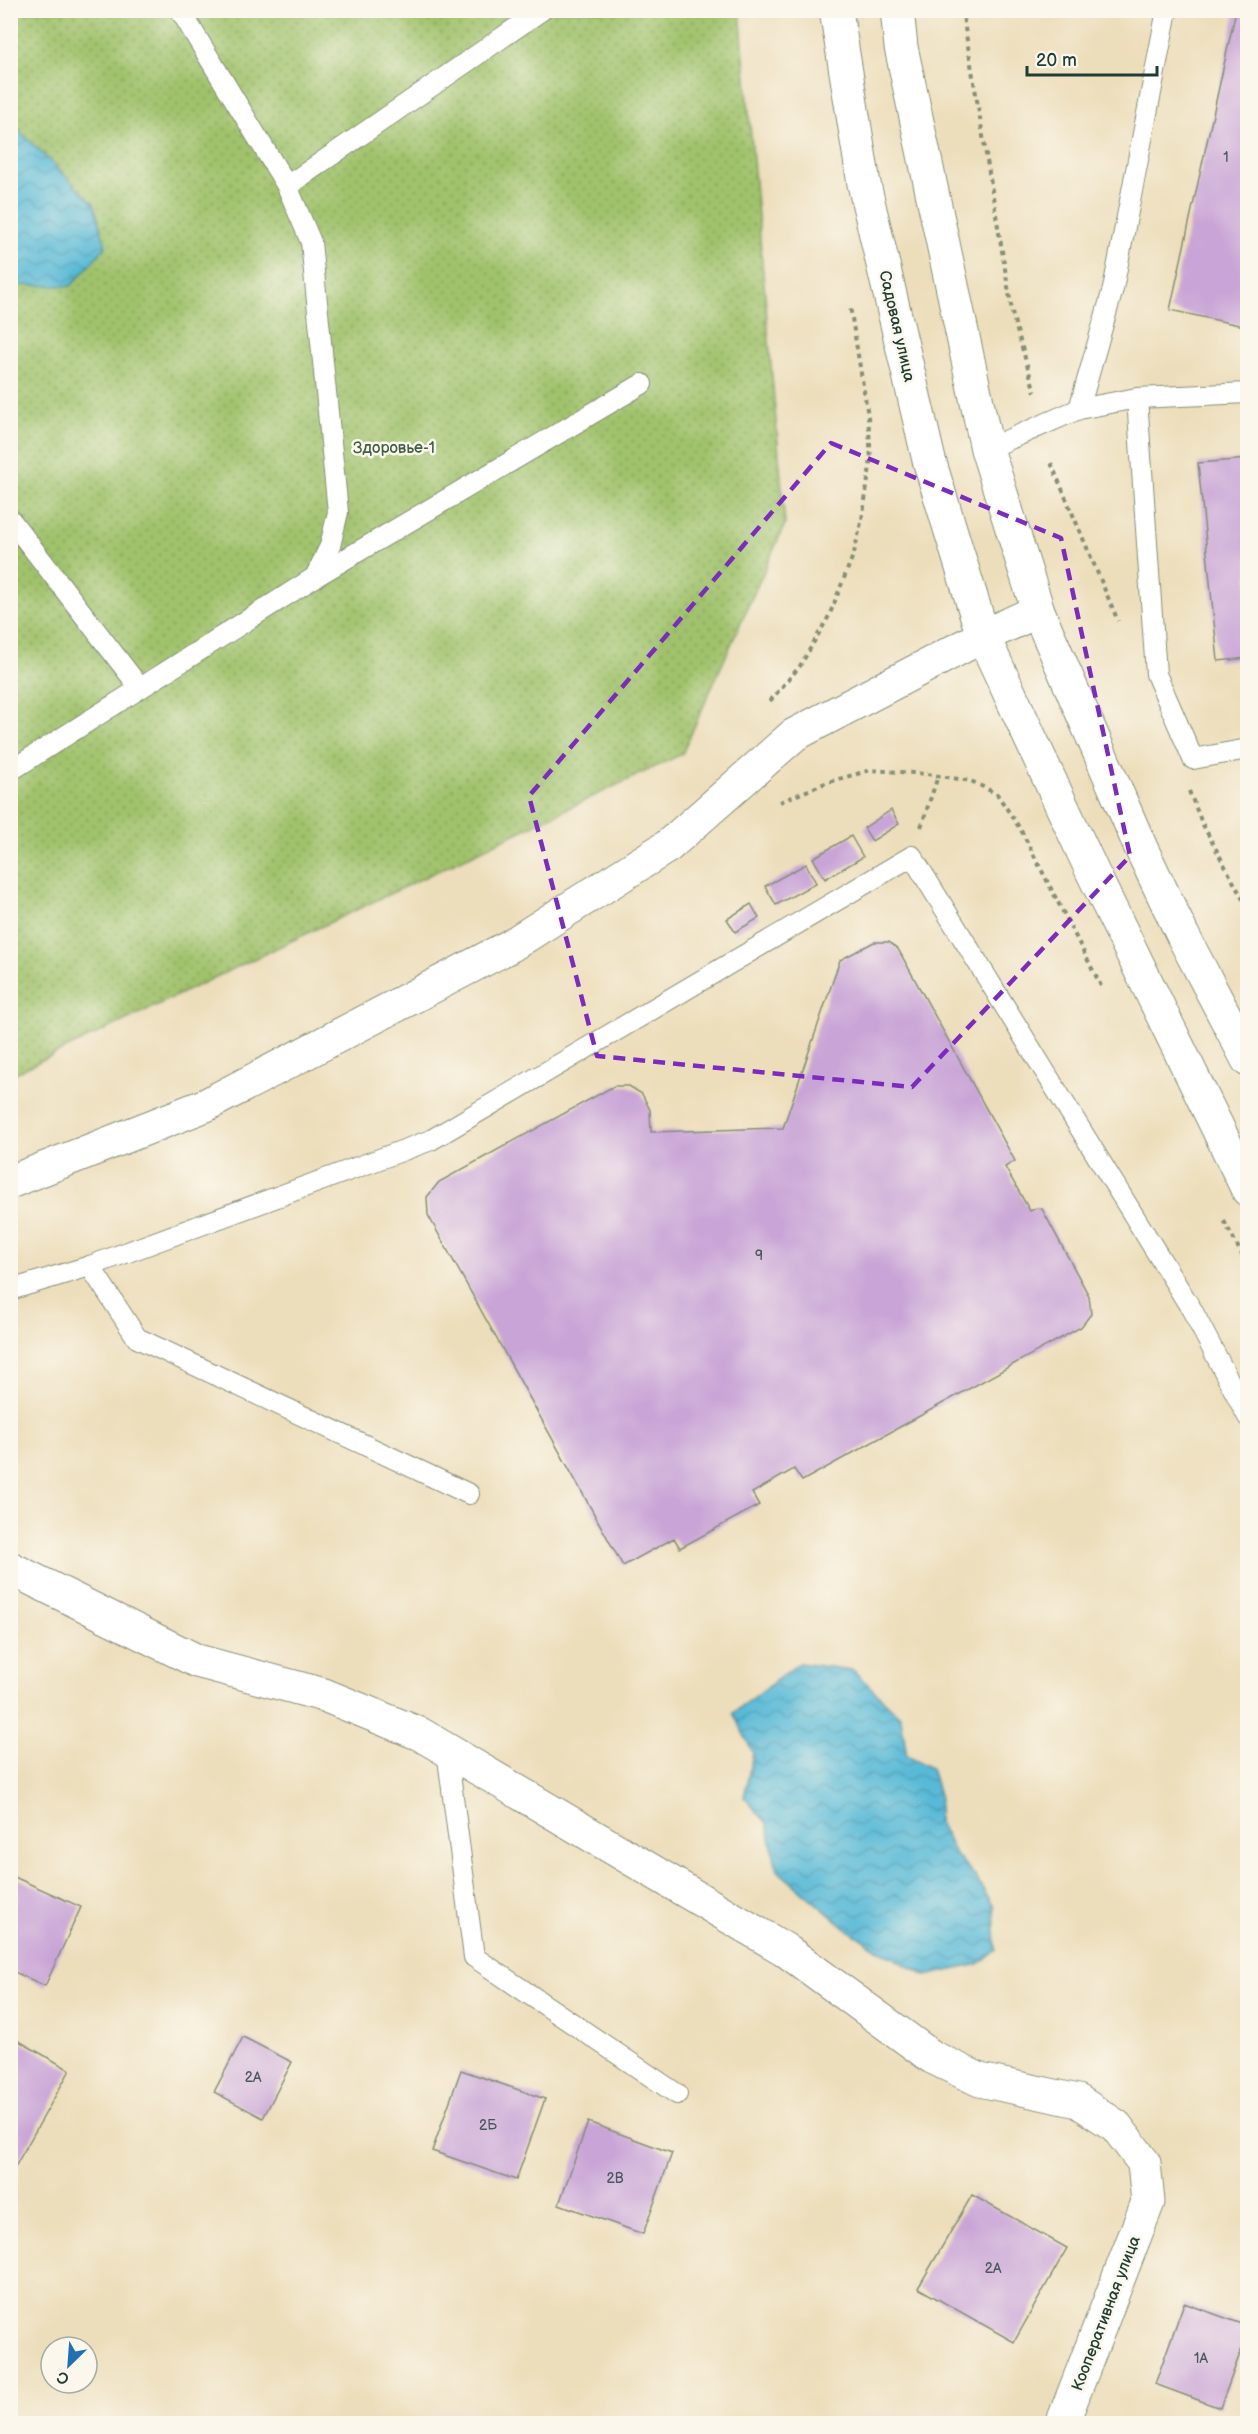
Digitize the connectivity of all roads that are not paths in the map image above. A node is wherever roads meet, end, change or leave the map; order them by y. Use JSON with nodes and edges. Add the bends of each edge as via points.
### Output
{"nodes":[{"id":1,"x":180,"y":10,"type":"edge"},
{"id":2,"x":542,"y":10,"type":"edge"},
{"id":3,"x":836,"y":10,"type":"edge"},
{"id":4,"x":897,"y":10,"type":"edge"},
{"id":5,"x":1167,"y":10,"type":"edge"},
{"id":6,"x":287,"y":186,"type":"junction"},
{"id":7,"x":642,"y":384,"type":"dead end"},
{"id":8,"x":1248,"y":393,"type":"edge"},
{"id":9,"x":1137,"y":398,"type":"junction"},
{"id":10,"x":1079,"y":409,"type":"junction"},
{"id":11,"x":987,"y":449,"type":"junction"},
{"id":12,"x":10,"y":519,"type":"edge"},
{"id":13,"x":315,"y":577,"type":"junction"},
{"id":14,"x":1038,"y":611,"type":"junction"},
{"id":15,"x":983,"y":636,"type":"junction"},
{"id":16,"x":140,"y":688,"type":"junction"},
{"id":17,"x":1248,"y":749,"type":"edge"},
{"id":18,"x":10,"y":771,"type":"edge"},
{"id":19,"x":1248,"y":1060,"type":"edge"},
{"id":20,"x":10,"y":1182,"type":"edge"},
{"id":21,"x":1248,"y":1190,"type":"edge"},
{"id":22,"x":90,"y":1266,"type":"junction"},
{"id":23,"x":10,"y":1290,"type":"edge"},
{"id":24,"x":1248,"y":1417,"type":"edge"},
{"id":25,"x":469,"y":1494,"type":"dead end"},
{"id":26,"x":10,"y":1568,"type":"edge"},
{"id":27,"x":447,"y":1751,"type":"junction"},
{"id":28,"x":677,"y":2094,"type":"dead end"},
{"id":29,"x":1062,"y":2424,"type":"edge"}],
"edges":[{"from":1,"to":6,"type":"lane"},
{"from":2,"to":6,"type":"lane"},
{"from":3,"to":15,"type":"street","name":"Садовая улица","via":[[864,184],[928,459]]},
{"from":4,"to":11,"type":"street"},
{"from":5,"to":10,"type":"lane","via":[[1113,289]]},
{"from":6,"to":13,"type":"lane","via":[[311,242],[338,512],[330,546]]},
{"from":7,"to":13,"type":"lane"},
{"from":8,"to":9,"type":"lane"},
{"from":9,"to":10,"type":"lane"},
{"from":9,"to":17,"type":"lane","via":[[1156,674],[1194,759]]},
{"from":10,"to":11,"type":"lane"},
{"from":11,"to":14,"type":"street"},
{"from":12,"to":16,"type":"lane"},
{"from":13,"to":16,"type":"lane"},
{"from":14,"to":15,"type":"street"},
{"from":14,"to":19,"type":"street","via":[[1146,858]]},
{"from":15,"to":20,"type":"street","via":[[794,735],[668,846],[510,946],[206,1105]]},
{"from":15,"to":21,"type":"street","name":"Садовая улица","via":[[1092,871]]},
{"from":16,"to":18,"type":"lane"},
{"from":22,"to":23,"type":"lane"},
{"from":22,"to":24,"type":"lane","via":[[431,1140],[912,856],[1192,1310]]},
{"from":22,"to":25,"type":"lane","via":[[137,1338]]},
{"from":26,"to":27,"type":"street","via":[[197,1661],[324,1695],[420,1734]]},
{"from":27,"to":28,"type":"lane","via":[[474,1957]]},
{"from":27,"to":29,"type":"street","name":"Кооперативная улица","via":[[784,1949],[932,2057],[980,2080],[1078,2101],[1116,2126],[1144,2163],[1148,2202]]}]}
